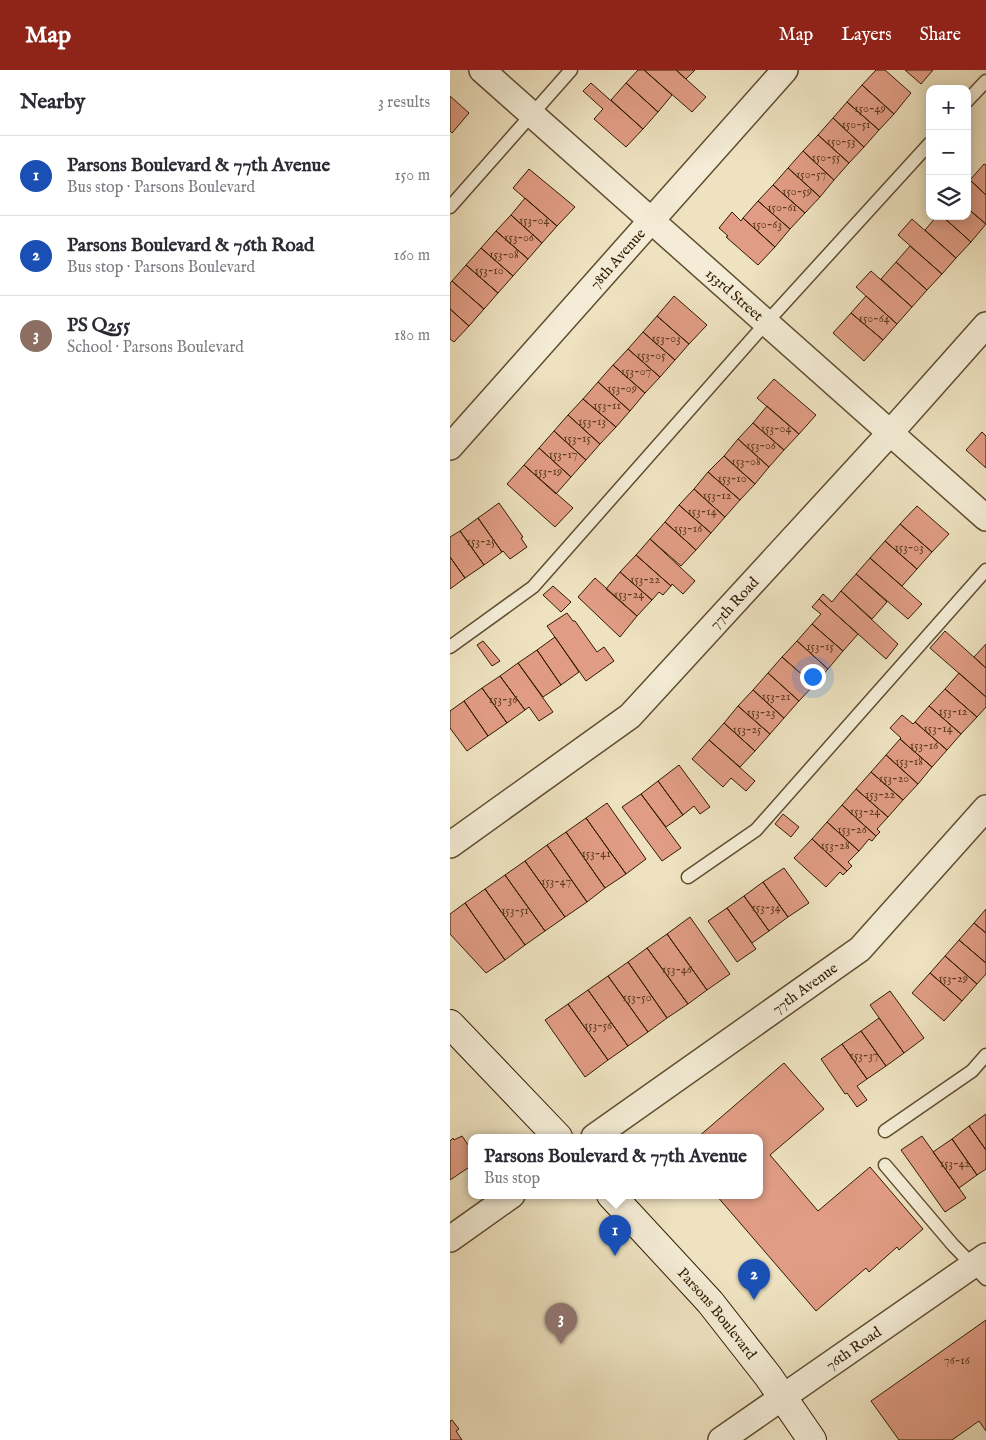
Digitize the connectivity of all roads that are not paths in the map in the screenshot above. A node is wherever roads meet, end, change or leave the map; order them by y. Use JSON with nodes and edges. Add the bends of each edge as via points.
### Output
{"nodes":[{"id":1,"x":482,"y":70,"type":"edge"},
{"id":2,"x":571,"y":70,"type":"edge"},
{"id":3,"x":785,"y":70,"type":"edge"},
{"id":4,"x":986,"y":81,"type":"edge"},
{"id":5,"x":971,"y":98,"type":"edge"},
{"id":6,"x":531,"y":114,"type":"junction"},
{"id":7,"x":926,"y":147,"type":"edge"},
{"id":8,"x":450,"y":207,"type":"edge"},
{"id":9,"x":651,"y":221,"type":"junction"},
{"id":10,"x":766,"y":323,"type":"junction"},
{"id":11,"x":986,"y":325,"type":"edge"},
{"id":12,"x":890,"y":433,"type":"junction"},
{"id":13,"x":450,"y":446,"type":"edge"},
{"id":14,"x":986,"y":518,"type":"edge"},
{"id":15,"x":986,"y":570,"type":"edge"},
{"id":16,"x":450,"y":647,"type":"edge"},
{"id":17,"x":986,"y":808,"type":"edge"},
{"id":18,"x":450,"y":845,"type":"edge"},
{"id":19,"x":688,"y":877,"type":"dead end"},
{"id":20,"x":450,"y":1024,"type":"edge"},
{"id":21,"x":986,"y":1055,"type":"edge"},
{"id":22,"x":886,"y":1131,"type":"dead end"},
{"id":23,"x":555,"y":1134,"type":"edge"},
{"id":24,"x":598,"y":1134,"type":"edge"},
{"id":25,"x":884,"y":1165,"type":"dead end"},
{"id":26,"x":506,"y":1199,"type":"edge"},
{"id":27,"x":615,"y":1199,"type":"edge"},
{"id":28,"x":450,"y":1239,"type":"edge"},
{"id":29,"x":982,"y":1267,"type":"edge"},
{"id":30,"x":783,"y":1396,"type":"junction"},
{"id":31,"x":721,"y":1440,"type":"edge"},
{"id":32,"x":812,"y":1440,"type":"edge"}],
"edges":[{"from":1,"to":6,"type":"street","name":"153rd Street"},
{"from":2,"to":6,"type":"lane"},
{"from":3,"to":9,"type":"street","name":"78th Avenue"},
{"from":4,"to":5,"type":"lane"},
{"from":6,"to":8,"type":"lane"},
{"from":6,"to":9,"type":"street","name":"153rd Street"},
{"from":7,"to":10,"type":"lane"},
{"from":9,"to":10,"type":"street","name":"153rd Street"},
{"from":9,"to":13,"type":"street","name":"78th Avenue"},
{"from":10,"to":12,"type":"street","name":"153rd Street"},
{"from":10,"to":16,"type":"lane","via":[[533,587]]},
{"from":11,"to":12,"type":"street","name":"77th Road"},
{"from":12,"to":14,"type":"street","name":"153rd Street"},
{"from":12,"to":18,"type":"street","name":"77th Road","via":[[630,716]]},
{"from":15,"to":19,"type":"lane","via":[[756,830]]},
{"from":17,"to":24,"type":"street","name":"77th Avenue","via":[[860,949]]},
{"from":20,"to":23,"type":"main road"},
{"from":21,"to":22,"type":"lane","via":[[972,1071]]},
{"from":25,"to":29,"type":"lane","via":[[953,1245]]},
{"from":26,"to":28,"type":"street"},
{"from":27,"to":30,"type":"main road","name":"Parsons Boulevard","via":[[710,1302]]},
{"from":29,"to":30,"type":"street","name":"76th Road"},
{"from":30,"to":31,"type":"street","name":"76th Road"},
{"from":30,"to":32,"type":"main road","name":"Parsons Boulevard"}]}
